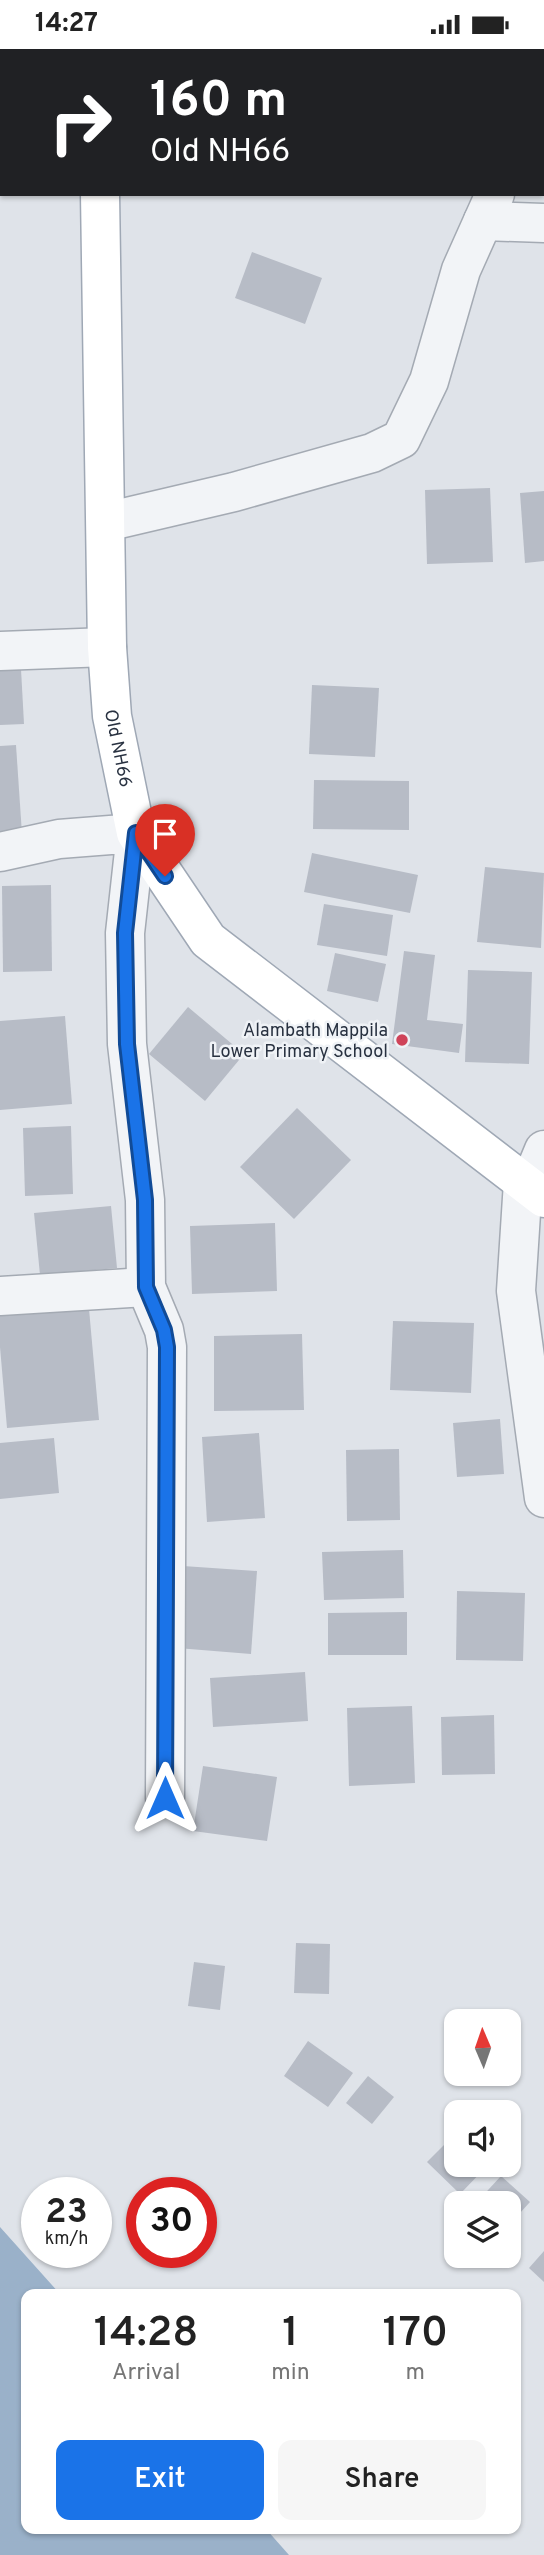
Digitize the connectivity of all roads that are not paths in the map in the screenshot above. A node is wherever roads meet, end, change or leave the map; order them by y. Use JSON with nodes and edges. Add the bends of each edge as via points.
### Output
{"nodes":[{"id":1,"x":100,"y":196,"type":"edge"},
{"id":2,"x":489,"y":207,"type":"edge"},
{"id":3,"x":544,"y":223,"type":"edge"},
{"id":4,"x":106,"y":522,"type":"junction"},
{"id":5,"x":107,"y":647,"type":"junction"},
{"id":6,"x":0,"y":651,"type":"edge"},
{"id":7,"x":136,"y":833,"type":"junction"},
{"id":8,"x":0,"y":852,"type":"edge"},
{"id":9,"x":544,"y":1150,"type":"edge"},
{"id":10,"x":532,"y":1189,"type":"edge"},
{"id":11,"x":146,"y":1287,"type":"junction"},
{"id":12,"x":0,"y":1296,"type":"edge"},
{"id":13,"x":544,"y":1498,"type":"edge"},
{"id":14,"x":165,"y":1798,"type":"dead end"}],
"edges":[{"from":1,"to":4,"type":"main road","name":"Old NH66"},
{"from":2,"to":3,"type":"street"},
{"from":2,"to":4,"type":"street","via":[[461,270],[429,381],[401,439],[348,460]]},
{"from":4,"to":5,"type":"main road","name":"Old NH66"},
{"from":5,"to":6,"type":"street"},
{"from":5,"to":7,"type":"main road","name":"Old NH66","via":[[112,716]]},
{"from":7,"to":8,"type":"street","via":[[59,839]]},
{"from":7,"to":10,"type":"main road","name":"Old NH66","via":[[208,940]]},
{"from":7,"to":11,"type":"street","via":[[125,933],[127,1044],[145,1200]]},
{"from":9,"to":10,"type":"street"},
{"from":10,"to":13,"type":"street","via":[[516,1291]]},
{"from":11,"to":12,"type":"street"},
{"from":11,"to":14,"type":"street","via":[[167,1347]]}]}
